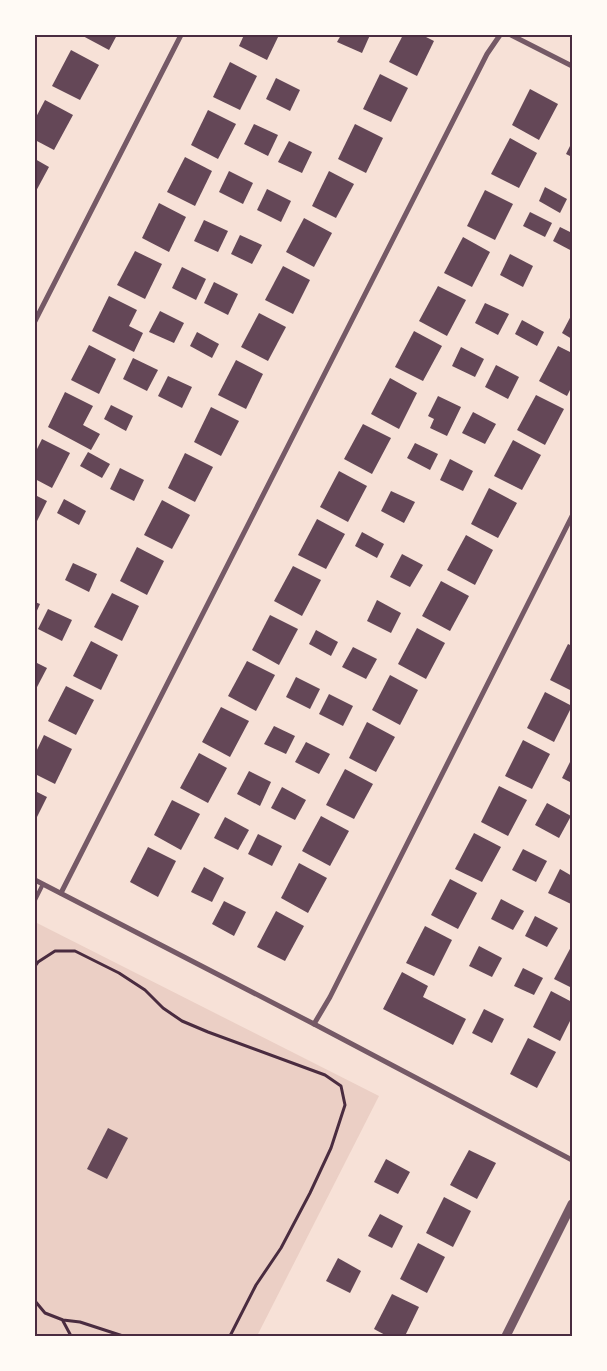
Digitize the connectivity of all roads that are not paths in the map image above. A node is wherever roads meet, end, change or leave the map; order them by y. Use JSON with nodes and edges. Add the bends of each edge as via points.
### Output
{"nodes":[{"id":1,"x":181,"y":35,"type":"edge"},
{"id":2,"x":500,"y":35,"type":"edge"},
{"id":3,"x":511,"y":35,"type":"edge"},
{"id":4,"x":572,"y":66,"type":"edge"},
{"id":5,"x":35,"y":321,"type":"edge"},
{"id":6,"x":572,"y":516,"type":"edge"},
{"id":7,"x":35,"y":880,"type":"edge"},
{"id":8,"x":43,"y":884,"type":"junction"},
{"id":9,"x":61,"y":893,"type":"junction"},
{"id":10,"x":35,"y":900,"type":"edge"},
{"id":11,"x":314,"y":1024,"type":"junction"},
{"id":12,"x":572,"y":1160,"type":"edge"},
{"id":13,"x":572,"y":1204,"type":"edge"},
{"id":14,"x":506,"y":1336,"type":"edge"}],
"edges":[{"from":1,"to":5,"type":"street"},
{"from":2,"to":9,"type":"street","via":[[487,54]]},
{"from":3,"to":4,"type":"street"},
{"from":6,"to":11,"type":"street"},
{"from":7,"to":8,"type":"street"},
{"from":8,"to":9,"type":"street"},
{"from":8,"to":10,"type":"lane"},
{"from":9,"to":11,"type":"street"},
{"from":11,"to":12,"type":"street"},
{"from":13,"to":14,"type":"street"}]}
